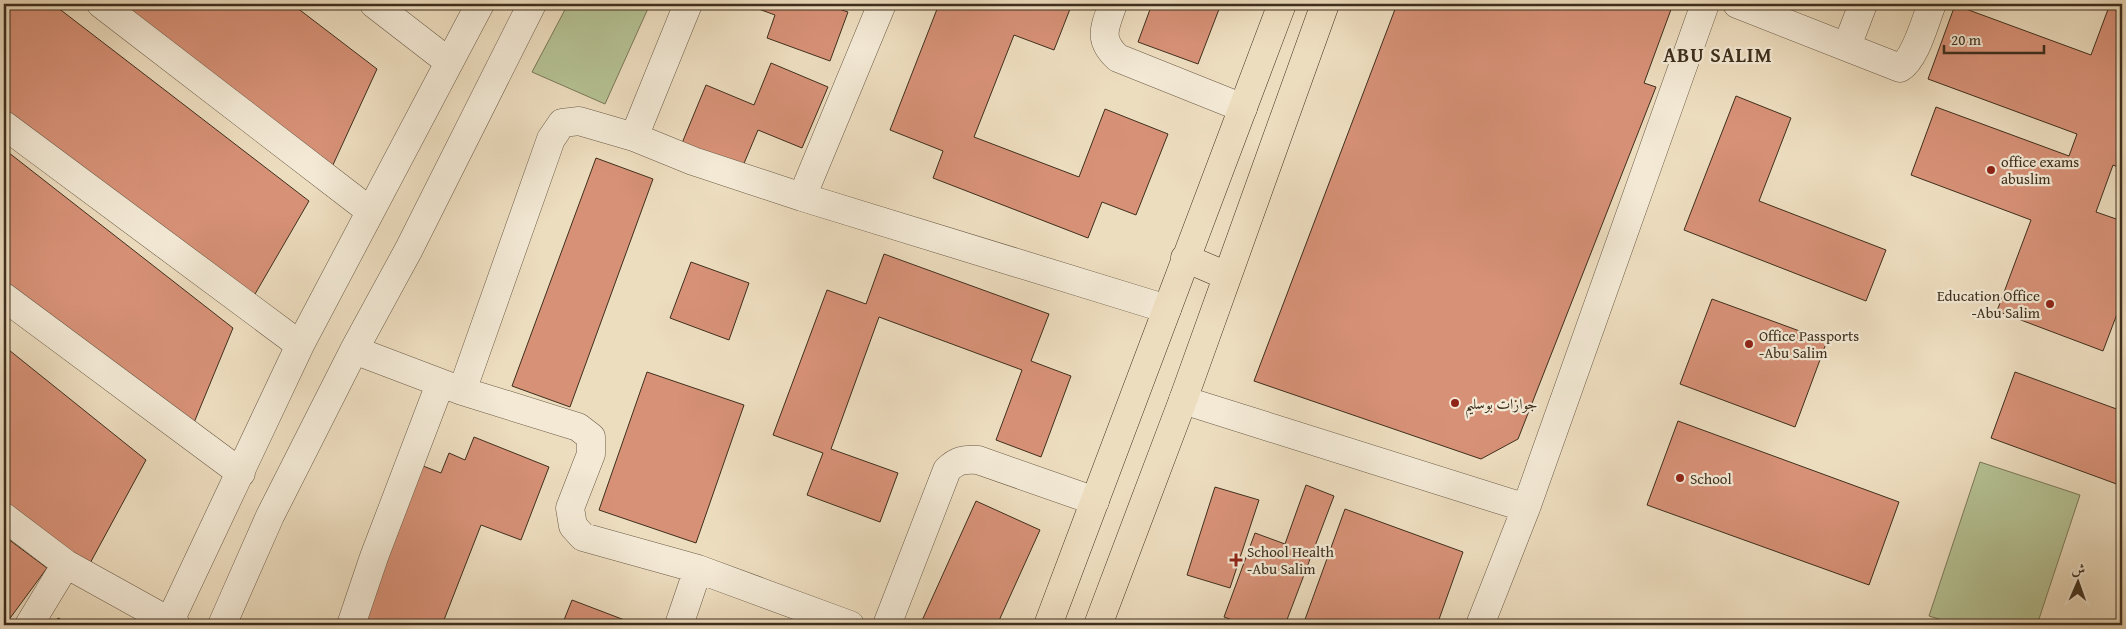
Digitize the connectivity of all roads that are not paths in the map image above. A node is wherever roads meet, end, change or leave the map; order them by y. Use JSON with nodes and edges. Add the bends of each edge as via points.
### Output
{"nodes":[{"id":1,"x":101,"y":4,"type":"edge"},
{"id":2,"x":374,"y":4,"type":"edge"},
{"id":3,"x":480,"y":4,"type":"edge"},
{"id":4,"x":532,"y":4,"type":"edge"},
{"id":5,"x":688,"y":4,"type":"edge"},
{"id":6,"x":882,"y":4,"type":"edge"},
{"id":7,"x":1114,"y":4,"type":"edge"},
{"id":8,"x":1282,"y":4,"type":"edge"},
{"id":9,"x":1325,"y":4,"type":"edge"},
{"id":10,"x":1705,"y":4,"type":"edge"},
{"id":11,"x":1737,"y":4,"type":"edge"},
{"id":12,"x":1863,"y":4,"type":"edge"},
{"id":13,"x":1932,"y":4,"type":"edge"},
{"id":14,"x":1784,"y":12,"type":"edge"},
{"id":15,"x":1847,"y":46,"type":"junction"},
{"id":16,"x":449,"y":62,"type":"junction"},
{"id":17,"x":1243,"y":108,"type":"junction"},
{"id":18,"x":4,"y":125,"type":"edge"},
{"id":19,"x":634,"y":137,"type":"junction"},
{"id":20,"x":802,"y":197,"type":"junction"},
{"id":21,"x":370,"y":211,"type":"junction"},
{"id":22,"x":1186,"y":258,"type":"junction"},
{"id":23,"x":1227,"y":276,"type":"junction"},
{"id":24,"x":4,"y":297,"type":"edge"},
{"id":25,"x":1167,"y":310,"type":"junction"},
{"id":26,"x":300,"y":344,"type":"junction"},
{"id":27,"x":354,"y":350,"type":"junction"},
{"id":28,"x":451,"y":387,"type":"junction"},
{"id":29,"x":1183,"y":400,"type":"junction"},
{"id":30,"x":241,"y":473,"type":"junction"},
{"id":31,"x":1095,"y":501,"type":"junction"},
{"id":32,"x":1526,"y":508,"type":"junction"},
{"id":33,"x":4,"y":517,"type":"edge"},
{"id":34,"x":66,"y":564,"type":"junction"},
{"id":35,"x":698,"y":569,"type":"junction"},
{"id":36,"x":171,"y":624,"type":"edge"},
{"id":37,"x":28,"y":625,"type":"edge"},
{"id":38,"x":222,"y":625,"type":"edge"},
{"id":39,"x":351,"y":625,"type":"edge"},
{"id":40,"x":679,"y":625,"type":"edge"},
{"id":41,"x":850,"y":625,"type":"edge"},
{"id":42,"x":887,"y":625,"type":"edge"},
{"id":43,"x":1048,"y":625,"type":"edge"},
{"id":44,"x":1098,"y":625,"type":"edge"},
{"id":45,"x":1480,"y":625,"type":"edge"}],
"edges":[{"from":1,"to":21,"type":"street"},
{"from":2,"to":16,"type":"street"},
{"from":3,"to":16,"type":"street"},
{"from":4,"to":27,"type":"street","via":[[409,249]]},
{"from":5,"to":19,"type":"street"},
{"from":6,"to":20,"type":"street"},
{"from":7,"to":17,"type":"street","via":[[1104,39],[1118,58]]},
{"from":8,"to":17,"type":"main road"},
{"from":9,"to":23,"type":"main road"},
{"from":10,"to":32,"type":"street"},
{"from":11,"to":14,"type":"street"},
{"from":12,"to":15,"type":"street"},
{"from":13,"to":15,"type":"street","via":[[1906,64],[1900,68]]},
{"from":14,"to":15,"type":"street"},
{"from":16,"to":21,"type":"street"},
{"from":17,"to":22,"type":"main road"},
{"from":18,"to":26,"type":"street"},
{"from":19,"to":20,"type":"street","via":[[693,161]]},
{"from":19,"to":28,"type":"street","via":[[579,121],[562,124],[551,139]]},
{"from":20,"to":25,"type":"street"},
{"from":21,"to":26,"type":"street"},
{"from":22,"to":23,"type":"main road"},
{"from":22,"to":25,"type":"main road"},
{"from":23,"to":29,"type":"main road"},
{"from":24,"to":30,"type":"street"},
{"from":25,"to":31,"type":"main road"},
{"from":26,"to":30,"type":"street"},
{"from":27,"to":28,"type":"street"},
{"from":27,"to":38,"type":"street","via":[[270,516]]},
{"from":28,"to":35,"type":"street","via":[[578,427],[591,437],[591,454],[570,508],[573,526],[583,537]]},
{"from":28,"to":39,"type":"street","via":[[374,557]]},
{"from":29,"to":32,"type":"street"},
{"from":29,"to":44,"type":"main road"},
{"from":30,"to":36,"type":"street"},
{"from":31,"to":42,"type":"street","via":[[978,460],[955,462],[947,470]]},
{"from":31,"to":43,"type":"main road"},
{"from":32,"to":45,"type":"street"},
{"from":33,"to":34,"type":"street"},
{"from":34,"to":36,"type":"street"},
{"from":34,"to":37,"type":"street"},
{"from":35,"to":40,"type":"street"},
{"from":35,"to":41,"type":"street"}]}
